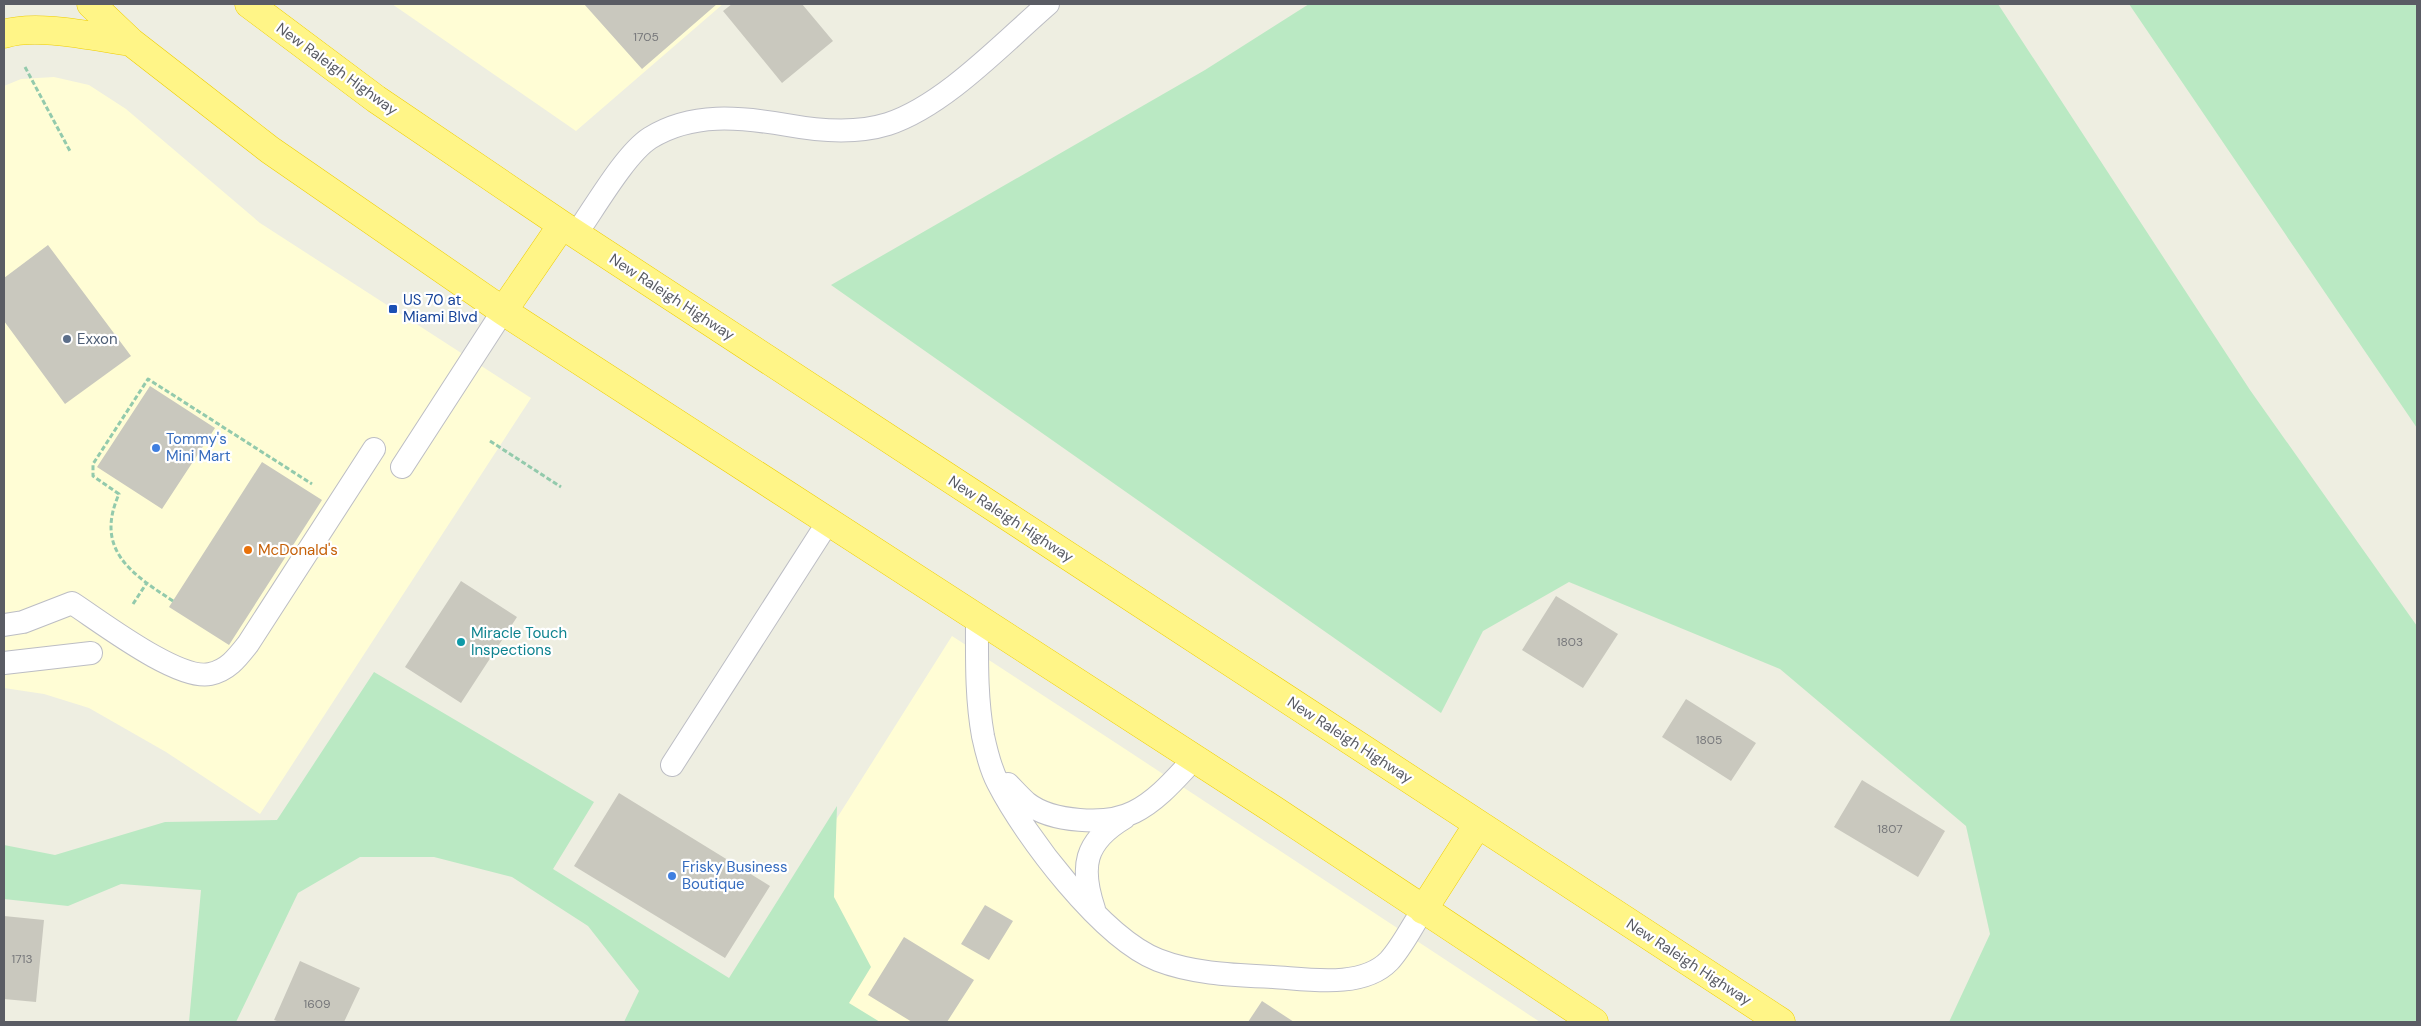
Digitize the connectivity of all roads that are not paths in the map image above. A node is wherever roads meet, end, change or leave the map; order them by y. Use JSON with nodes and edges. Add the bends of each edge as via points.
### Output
{"nodes":[{"id":1,"x":90,"y":4,"type":"edge"},
{"id":2,"x":249,"y":4,"type":"edge"},
{"id":3,"x":1048,"y":4,"type":"edge"},
{"id":4,"x":4,"y":34,"type":"edge"},
{"id":5,"x":131,"y":42,"type":"junction"},
{"id":6,"x":569,"y":230,"type":"junction"},
{"id":7,"x":503,"y":311,"type":"junction"},
{"id":8,"x":374,"y":449,"type":"dead end"},
{"id":9,"x":402,"y":467,"type":"dead end"},
{"id":10,"x":828,"y":522,"type":"junction"},
{"id":11,"x":977,"y":619,"type":"junction"},
{"id":12,"x":4,"y":626,"type":"edge"},
{"id":13,"x":91,"y":653,"type":"dead end"},
{"id":14,"x":4,"y":663,"type":"edge"},
{"id":15,"x":984,"y":736,"type":"junction"},
{"id":16,"x":1194,"y":758,"type":"junction"},
{"id":17,"x":672,"y":765,"type":"dead end"},
{"id":18,"x":1133,"y":813,"type":"junction"},
{"id":19,"x":1478,"y":824,"type":"junction"},
{"id":20,"x":1423,"y":910,"type":"junction"},
{"id":21,"x":1095,"y":914,"type":"junction"},
{"id":22,"x":1594,"y":1022,"type":"edge"},
{"id":23,"x":1781,"y":1022,"type":"edge"}],
"edges":[{"from":1,"to":5,"type":"highway"},
{"from":2,"to":6,"type":"highway","name":"New Raleigh Highway","via":[[376,99]]},
{"from":3,"to":6,"type":"lane","via":[[936,101],[888,124],[846,131],[717,118],[681,124],[649,139]]},
{"from":4,"to":5,"type":"highway","via":[[58,32]]},
{"from":5,"to":7,"type":"highway","via":[[270,150]]},
{"from":6,"to":7,"type":"highway"},
{"from":6,"to":19,"type":"highway","name":"New Raleigh Highway"},
{"from":7,"to":9,"type":"lane"},
{"from":7,"to":10,"type":"highway"},
{"from":8,"to":12,"type":"lane","via":[[248,644],[223,670],[208,675],[172,666],[72,603]]},
{"from":10,"to":11,"type":"highway"},
{"from":10,"to":17,"type":"lane"},
{"from":11,"to":15,"type":"lane","via":[[977,687]]},
{"from":11,"to":16,"type":"highway"},
{"from":13,"to":14,"type":"lane"},
{"from":15,"to":18,"type":"lane","via":[[1002,778],[1028,804],[1065,819],[1098,820]]},
{"from":15,"to":21,"type":"lane","via":[[997,781],[1024,825]]},
{"from":16,"to":18,"type":"lane","via":[[1163,792]]},
{"from":16,"to":20,"type":"highway"},
{"from":18,"to":21,"type":"lane","via":[[1110,826],[1095,841],[1086,862],[1087,888]]},
{"from":19,"to":20,"type":"highway"},
{"from":19,"to":23,"type":"highway","name":"New Raleigh Highway"},
{"from":20,"to":21,"type":"lane","via":[[1389,960],[1376,971],[1336,979],[1238,976],[1182,968],[1134,947]]},
{"from":20,"to":22,"type":"highway"}]}
